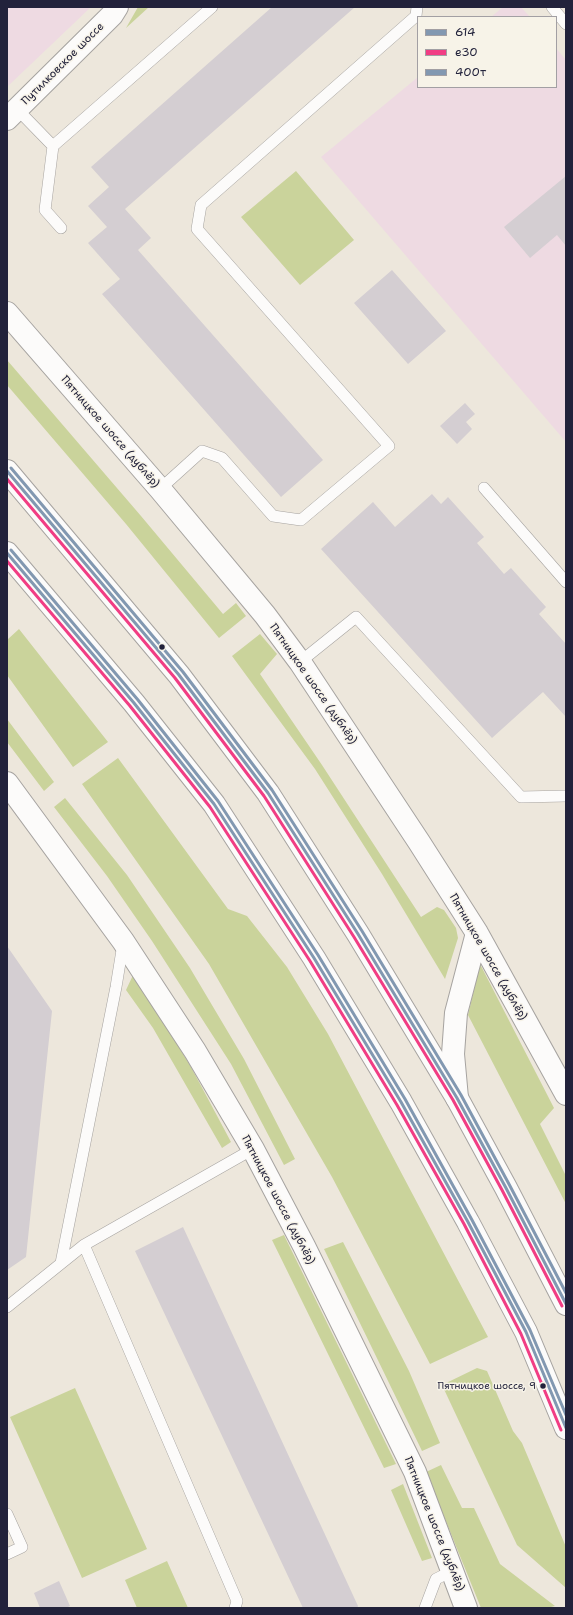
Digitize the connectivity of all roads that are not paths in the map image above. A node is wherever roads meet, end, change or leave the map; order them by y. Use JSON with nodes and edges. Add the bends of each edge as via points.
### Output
{"nodes":[{"id":1,"x":117,"y":7,"type":"edge"},
{"id":2,"x":212,"y":7,"type":"edge"},
{"id":3,"x":417,"y":7,"type":"edge"},
{"id":4,"x":552,"y":7,"type":"edge"},
{"id":5,"x":566,"y":24,"type":"edge"},
{"id":6,"x":12,"y":114,"type":"edge"},
{"id":7,"x":53,"y":146,"type":"junction"},
{"id":8,"x":61,"y":228,"type":"dead end"},
{"id":9,"x":7,"y":313,"type":"edge"},
{"id":10,"x":7,"y":471,"type":"edge"},
{"id":11,"x":484,"y":488,"type":"dead end"},
{"id":12,"x":160,"y":489,"type":"junction"},
{"id":13,"x":7,"y":553,"type":"edge"},
{"id":14,"x":566,"y":582,"type":"edge"},
{"id":15,"x":300,"y":662,"type":"junction"},
{"id":16,"x":7,"y":783,"type":"edge"},
{"id":17,"x":566,"y":796,"type":"edge"},
{"id":18,"x":476,"y":933,"type":"junction"},
{"id":19,"x":123,"y":941,"type":"junction"},
{"id":20,"x":565,"y":1090,"type":"edge"},
{"id":21,"x":457,"y":1098,"type":"junction"},
{"id":22,"x":253,"y":1149,"type":"junction"},
{"id":23,"x":84,"y":1246,"type":"junction"},
{"id":24,"x":61,"y":1263,"type":"junction"},
{"id":25,"x":566,"y":1304,"type":"edge"},
{"id":26,"x":7,"y":1307,"type":"edge"},
{"id":27,"x":566,"y":1428,"type":"edge"},
{"id":28,"x":7,"y":1514,"type":"edge"},
{"id":29,"x":7,"y":1554,"type":"edge"},
{"id":30,"x":452,"y":1571,"type":"junction"},
{"id":31,"x":236,"y":1608,"type":"edge"},
{"id":32,"x":425,"y":1608,"type":"edge"},
{"id":33,"x":466,"y":1608,"type":"edge"}],
"edges":[{"from":1,"to":6,"type":"street","name":"Путилковское шоссе"},
{"from":2,"to":7,"type":"lane"},
{"from":3,"to":12,"type":"lane","via":[[416,16],[201,205],[197,229],[389,446],[301,520],[273,516],[222,458],[202,451]]},
{"from":4,"to":5,"type":"lane"},
{"from":6,"to":7,"type":"lane"},
{"from":7,"to":8,"type":"lane","via":[[44,210]]},
{"from":9,"to":12,"type":"street","name":"Пятницкое шоссе (дублёр)"},
{"from":10,"to":21,"type":"street","via":[[179,675],[268,793],[358,934]]},
{"from":11,"to":14,"type":"lane"},
{"from":12,"to":15,"type":"street","name":"Пятницкое шоссе (дублёр)","via":[[265,615]]},
{"from":13,"to":27,"type":"street","via":[[134,703],[214,804],[314,958],[401,1102],[468,1222],[526,1332]]},
{"from":15,"to":17,"type":"lane","via":[[356,617],[521,797]]},
{"from":15,"to":18,"type":"street","name":"Пятницкое шоссе (дублёр)"},
{"from":16,"to":19,"type":"street","name":"Пятницкое шоссе (дублёр)"},
{"from":18,"to":20,"type":"street","name":"Пятницкое шоссе (дублёр)"},
{"from":18,"to":21,"type":"street","via":[[456,1013],[452,1054]]},
{"from":19,"to":22,"type":"street","name":"Пятницкое шоссе (дублёр)","via":[[195,1051]]},
{"from":19,"to":24,"type":"lane"},
{"from":21,"to":25,"type":"street"},
{"from":22,"to":23,"type":"lane"},
{"from":22,"to":30,"type":"street","name":"Пятницкое шоссе (дублёр)","via":[[304,1246],[415,1472]]},
{"from":23,"to":24,"type":"lane"},
{"from":23,"to":31,"type":"lane","via":[[237,1601]]},
{"from":24,"to":26,"type":"lane"},
{"from":28,"to":29,"type":"lane","via":[[22,1547]]},
{"from":30,"to":32,"type":"lane","via":[[436,1579]]},
{"from":30,"to":33,"type":"street","name":"Пятницкое шоссе (дублёр)"}]}
